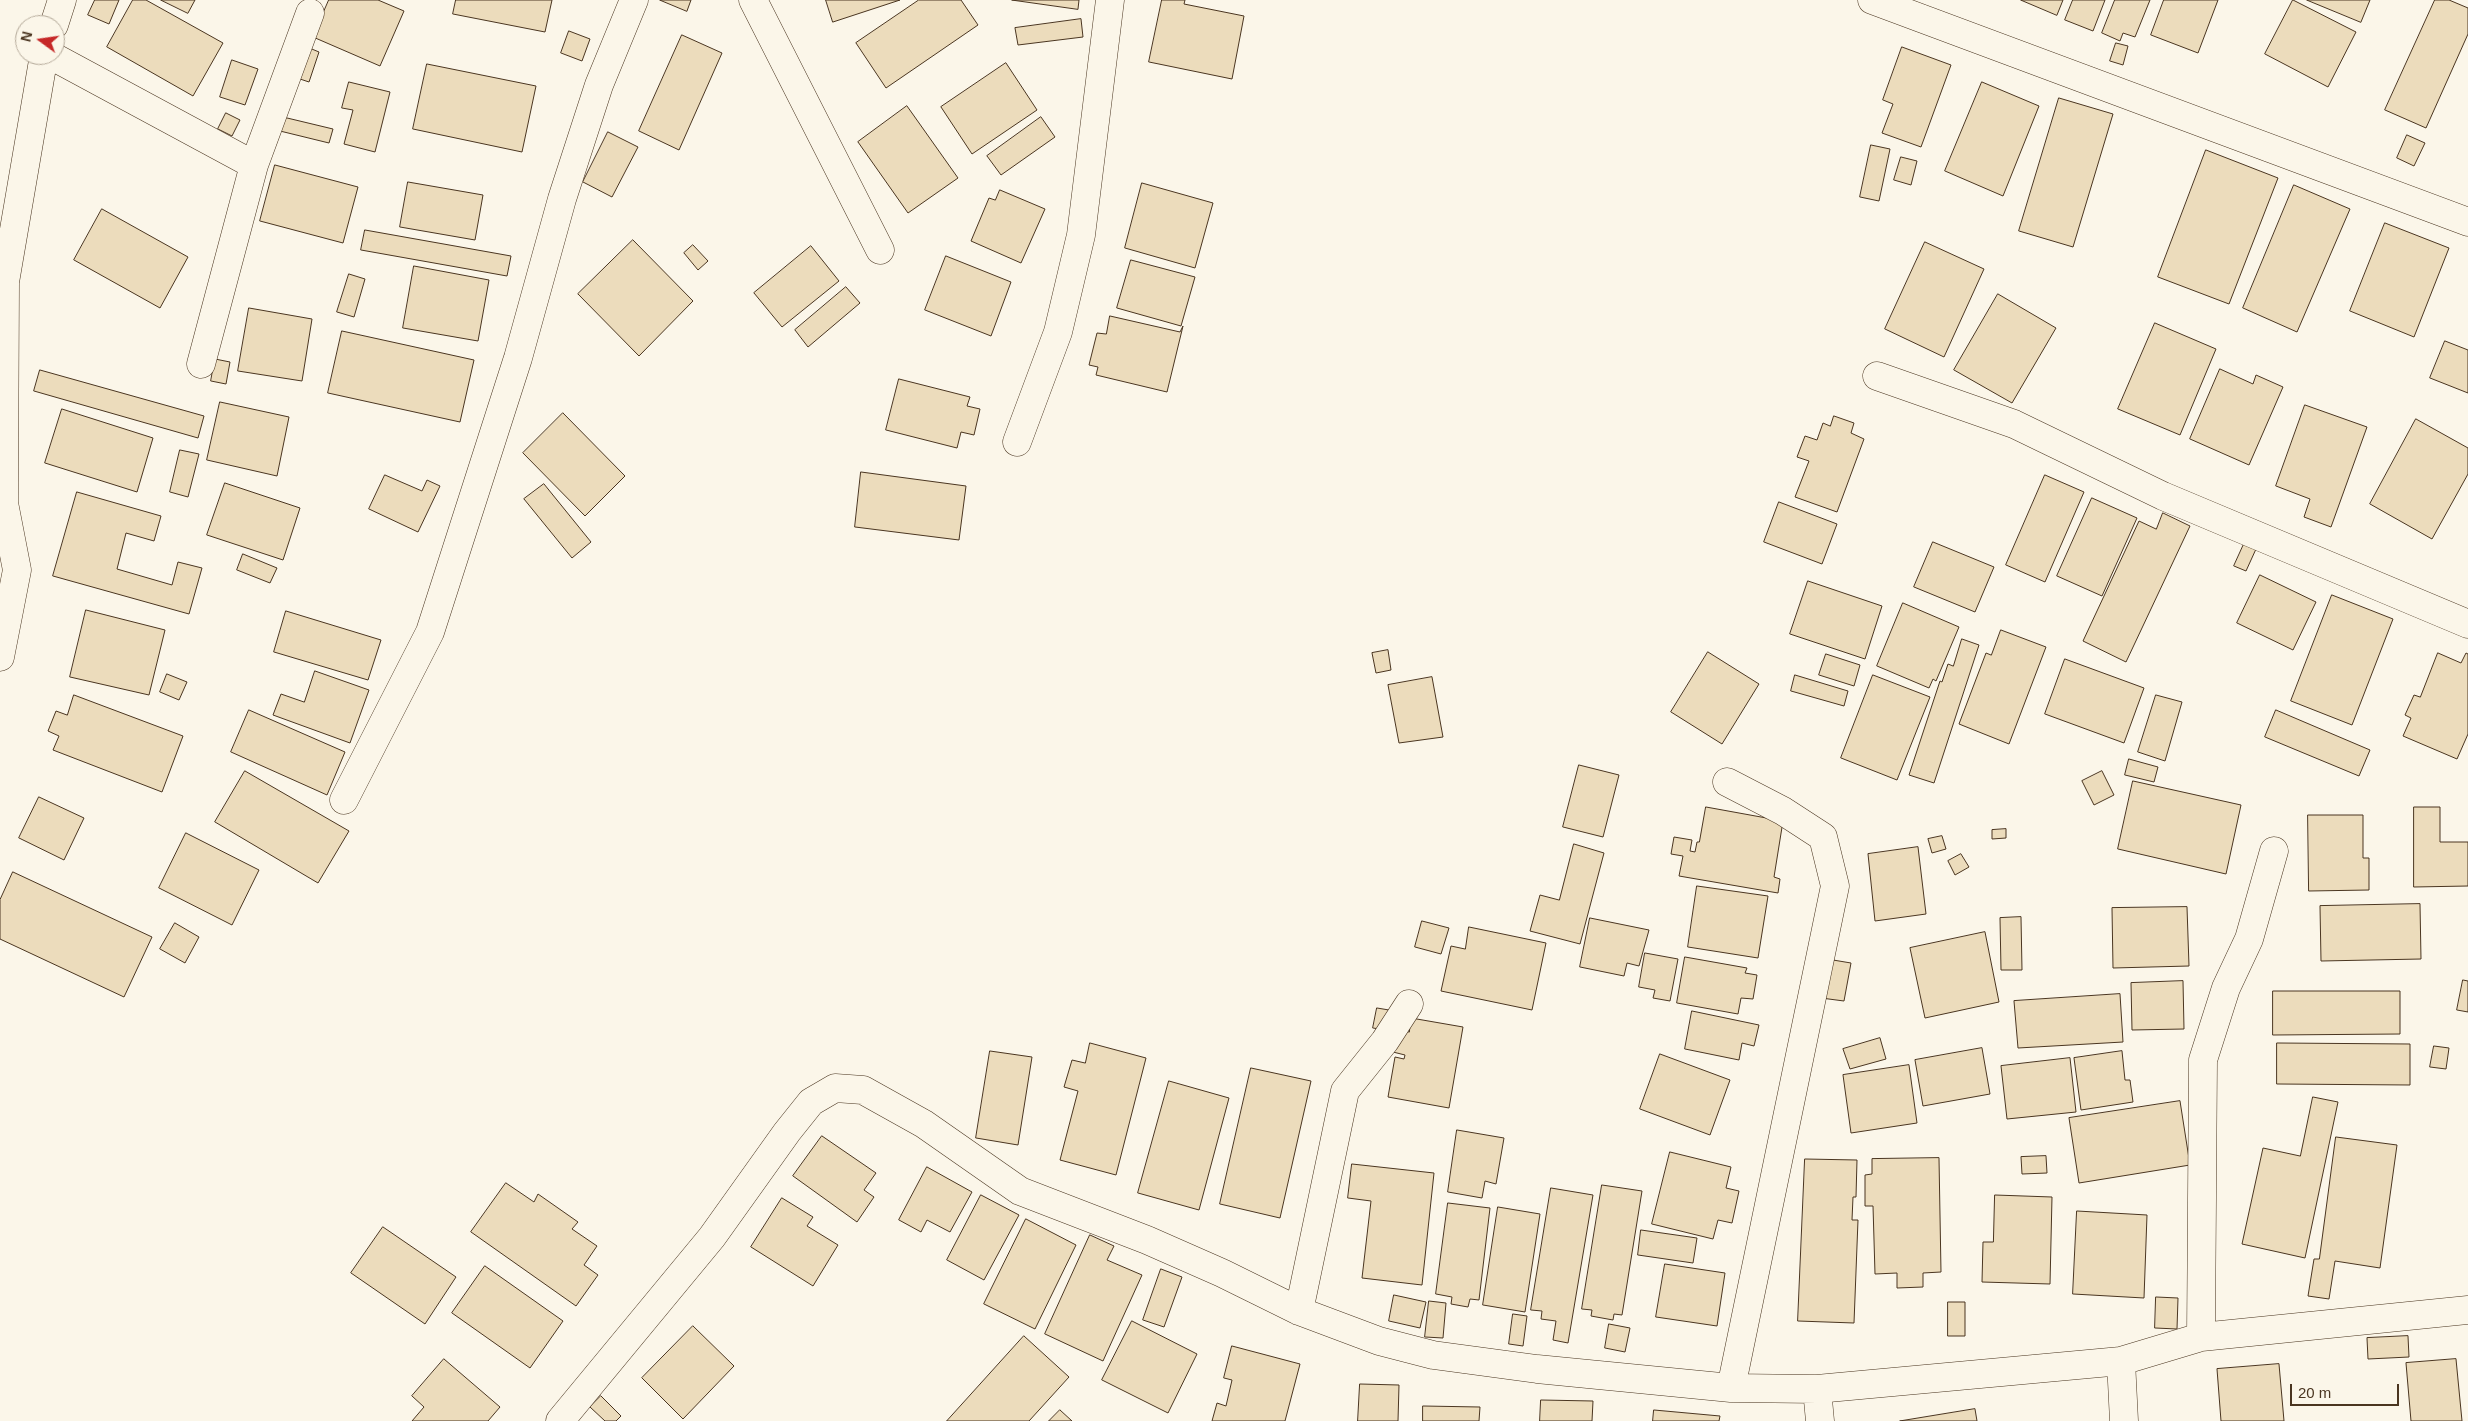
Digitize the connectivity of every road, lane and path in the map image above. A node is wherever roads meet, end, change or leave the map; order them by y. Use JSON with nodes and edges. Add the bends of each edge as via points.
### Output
{"nodes":[{"id":1,"x":62,"y":0,"type":"edge"},
{"id":2,"x":634,"y":0,"type":"edge"},
{"id":3,"x":753,"y":0,"type":"edge"},
{"id":4,"x":1110,"y":0,"type":"edge"},
{"id":5,"x":1872,"y":0,"type":"edge"},
{"id":6,"x":310,"y":13,"type":"dead end"},
{"id":7,"x":57,"y":15,"type":"edge"},
{"id":8,"x":65,"y":63,"type":"edge"},
{"id":9,"x":42,"y":65,"type":"edge"},
{"id":10,"x":254,"y":165,"type":"junction"},
{"id":11,"x":2468,"y":222,"type":"edge"},
{"id":12,"x":880,"y":250,"type":"dead end"},
{"id":13,"x":201,"y":364,"type":"dead end"},
{"id":14,"x":1877,"y":376,"type":"dead end"},
{"id":15,"x":1017,"y":442,"type":"dead end"},
{"id":16,"x":2468,"y":624,"type":"edge"},
{"id":17,"x":0,"y":657,"type":"edge"},
{"id":18,"x":1727,"y":782,"type":"dead end"},
{"id":19,"x":344,"y":800,"type":"dead end"},
{"id":20,"x":2274,"y":851,"type":"dead end"},
{"id":21,"x":1409,"y":1004,"type":"dead end"},
{"id":22,"x":2468,"y":1310,"type":"edge"},
{"id":23,"x":1299,"y":1311,"type":"junction"},
{"id":24,"x":2201,"y":1337,"type":"junction"},
{"id":25,"x":2121,"y":1361,"type":"junction"},
{"id":26,"x":1731,"y":1388,"type":"junction"},
{"id":27,"x":1817,"y":1389,"type":"junction"},
{"id":28,"x":560,"y":1421,"type":"edge"},
{"id":29,"x":1820,"y":1421,"type":"edge"},
{"id":30,"x":2124,"y":1421,"type":"edge"}],
"edges":[{"from":1,"to":7,"type":"street"},
{"from":2,"to":19,"type":"street","via":[[599,85],[565,189],[518,358],[430,632]]},
{"from":3,"to":12,"type":"street"},
{"from":4,"to":15,"type":"street","via":[[1081,235],[1058,332]]},
{"from":5,"to":11,"type":"street"},
{"from":6,"to":10,"type":"street"},
{"from":8,"to":10,"type":"street"},
{"from":9,"to":17,"type":"street","via":[[5,282],[4,503],[17,570]]},
{"from":10,"to":13,"type":"street"},
{"from":14,"to":16,"type":"street","via":[[2014,424],[2163,496]]},
{"from":18,"to":26,"type":"street","via":[[1824,837],[1835,886]]},
{"from":20,"to":24,"type":"street","via":[[2248,939],[2226,988],[2203,1060]]},
{"from":21,"to":23,"type":"street","via":[[1386,1042],[1345,1091]]},
{"from":22,"to":24,"type":"street"},
{"from":23,"to":26,"type":"street","via":[[1379,1341],[1433,1355]]},
{"from":23,"to":28,"type":"street","via":[[1147,1240],[1020,1191],[924,1124],[863,1090],[835,1088],[812,1102],[786,1132],[712,1237]]},
{"from":24,"to":25,"type":"street"},
{"from":25,"to":27,"type":"street"},
{"from":25,"to":30,"type":"street"},
{"from":26,"to":27,"type":"street"},
{"from":27,"to":29,"type":"street"}]}
